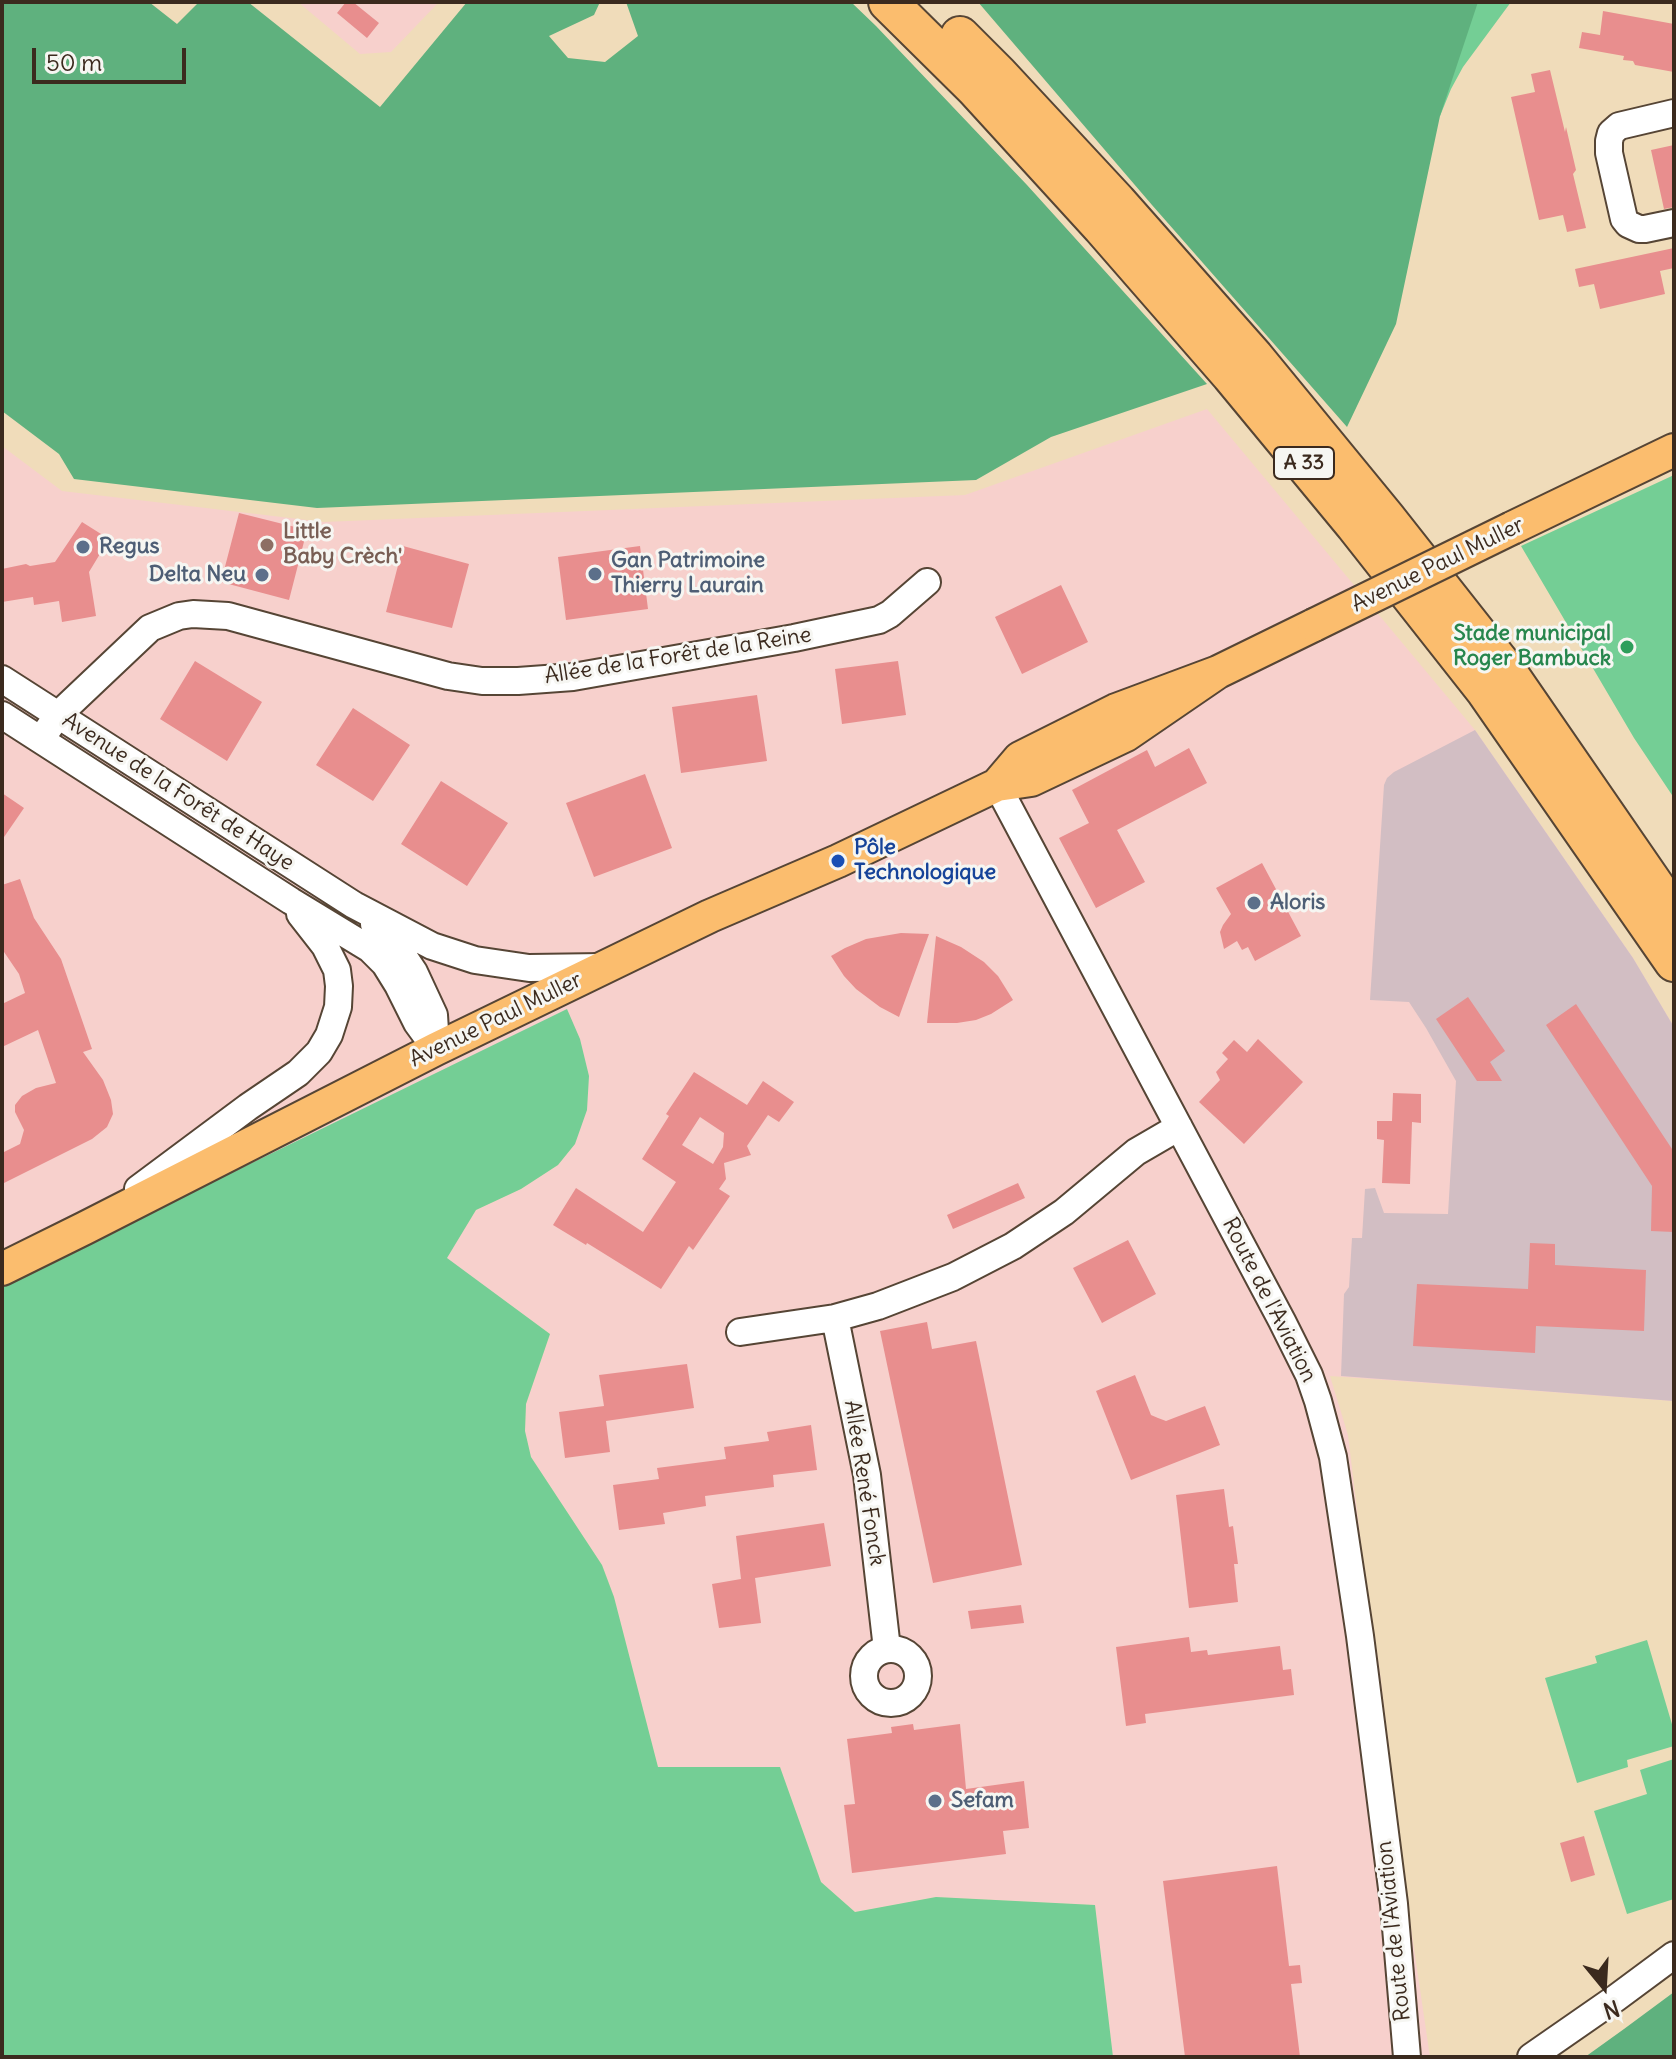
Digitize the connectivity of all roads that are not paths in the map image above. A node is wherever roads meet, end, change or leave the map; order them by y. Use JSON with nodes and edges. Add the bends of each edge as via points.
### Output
{"nodes":[{"id":1,"x":888,"y":2,"type":"edge"},
{"id":2,"x":925,"y":2,"type":"edge"},
{"id":3,"x":1674,"y":113,"type":"edge"},
{"id":4,"x":1674,"y":223,"type":"edge"},
{"id":5,"x":1669,"y":455,"type":"edge"},
{"id":6,"x":927,"y":582,"type":"dead end"},
{"id":7,"x":2,"y":679,"type":"edge"},
{"id":8,"x":2,"y":715,"type":"edge"},
{"id":9,"x":58,"y":715,"type":"junction"},
{"id":10,"x":41,"y":739,"type":"junction"},
{"id":11,"x":997,"y":785,"type":"junction"},
{"id":12,"x":291,"y":901,"type":"junction"},
{"id":13,"x":354,"y":905,"type":"junction"},
{"id":14,"x":1674,"y":914,"type":"edge"},
{"id":15,"x":1674,"y":962,"type":"edge"},
{"id":16,"x":607,"y":967,"type":"junction"},
{"id":17,"x":436,"y":1049,"type":"junction"},
{"id":18,"x":1179,"y":1127,"type":"junction"},
{"id":19,"x":85,"y":1228,"type":"junction"},
{"id":20,"x":2,"y":1269,"type":"edge"},
{"id":21,"x":835,"y":1318,"type":"junction"},
{"id":22,"x":740,"y":1332,"type":"dead end"},
{"id":23,"x":887,"y":1649,"type":"dead end"},
{"id":24,"x":1674,"y":1955,"type":"edge"},
{"id":25,"x":1407,"y":2057,"type":"edge"},
{"id":26,"x":1531,"y":2057,"type":"edge"}],
"edges":[{"from":1,"to":15,"type":"highway","number":"A 33","via":[[1091,215],[1298,456],[1485,690]]},
{"from":2,"to":14,"type":"highway","number":"A 33","via":[[1117,202],[1330,449],[1508,673]]},
{"from":3,"to":4,"type":"street","via":[[1619,126],[1609,141],[1624,219],[1639,229]]},
{"from":5,"to":11,"type":"main road","name":"Avenue Paul Muller","bridge":true,"via":[[1218,672],[1126,735],[1031,780]]},
{"from":6,"to":9,"type":"street","name":"Allée de la Forêt de la Reine","via":[[879,620],[588,674],[518,681],[448,676],[228,616],[179,616],[150,628]]},
{"from":7,"to":9,"type":"street","name":"Avenue de la Forêt de Haye"},
{"from":8,"to":10,"type":"street","name":"Avenue de la Forêt de Haye"},
{"from":9,"to":10,"type":"street","name":"Allée de la Forêt de la Reine"},
{"from":9,"to":13,"type":"street","name":"Avenue de la Forêt de Haye"},
{"from":10,"to":12,"type":"street","name":"Avenue de la Forêt de Haye"},
{"from":11,"to":16,"type":"main road","name":"Avenue Paul Muller"},
{"from":11,"to":18,"type":"street","name":"Route de l'Aviation"},
{"from":12,"to":17,"type":"street","name":"Avenue de la Forêt de Haye","via":[[378,956]]},
{"from":12,"to":19,"type":"street","name":"Avenue de la Forêt de Haye","via":[[337,970],[338,1007],[319,1052],[298,1073]]},
{"from":13,"to":16,"type":"street","name":"Avenue de la Forêt de Haye","via":[[432,946],[475,960],[529,968]]},
{"from":13,"to":17,"type":"street","name":"Avenue de la Forêt de Haye","via":[[414,972],[434,1015]]},
{"from":16,"to":17,"type":"main road","name":"Avenue Paul Muller"},
{"from":17,"to":19,"type":"main road","name":"Avenue Paul Muller"},
{"from":18,"to":21,"type":"street","via":[[1136,1152],[1013,1246],[929,1287]]},
{"from":18,"to":25,"type":"street","name":"Route de l'Aviation","via":[[1298,1351],[1329,1439],[1394,1904]]},
{"from":19,"to":20,"type":"main road","name":"Avenue Paul Muller"},
{"from":21,"to":22,"type":"street"},
{"from":21,"to":23,"type":"street","name":"Allée René Fonck","via":[[867,1475]]},
{"from":24,"to":26,"type":"street"}]}
